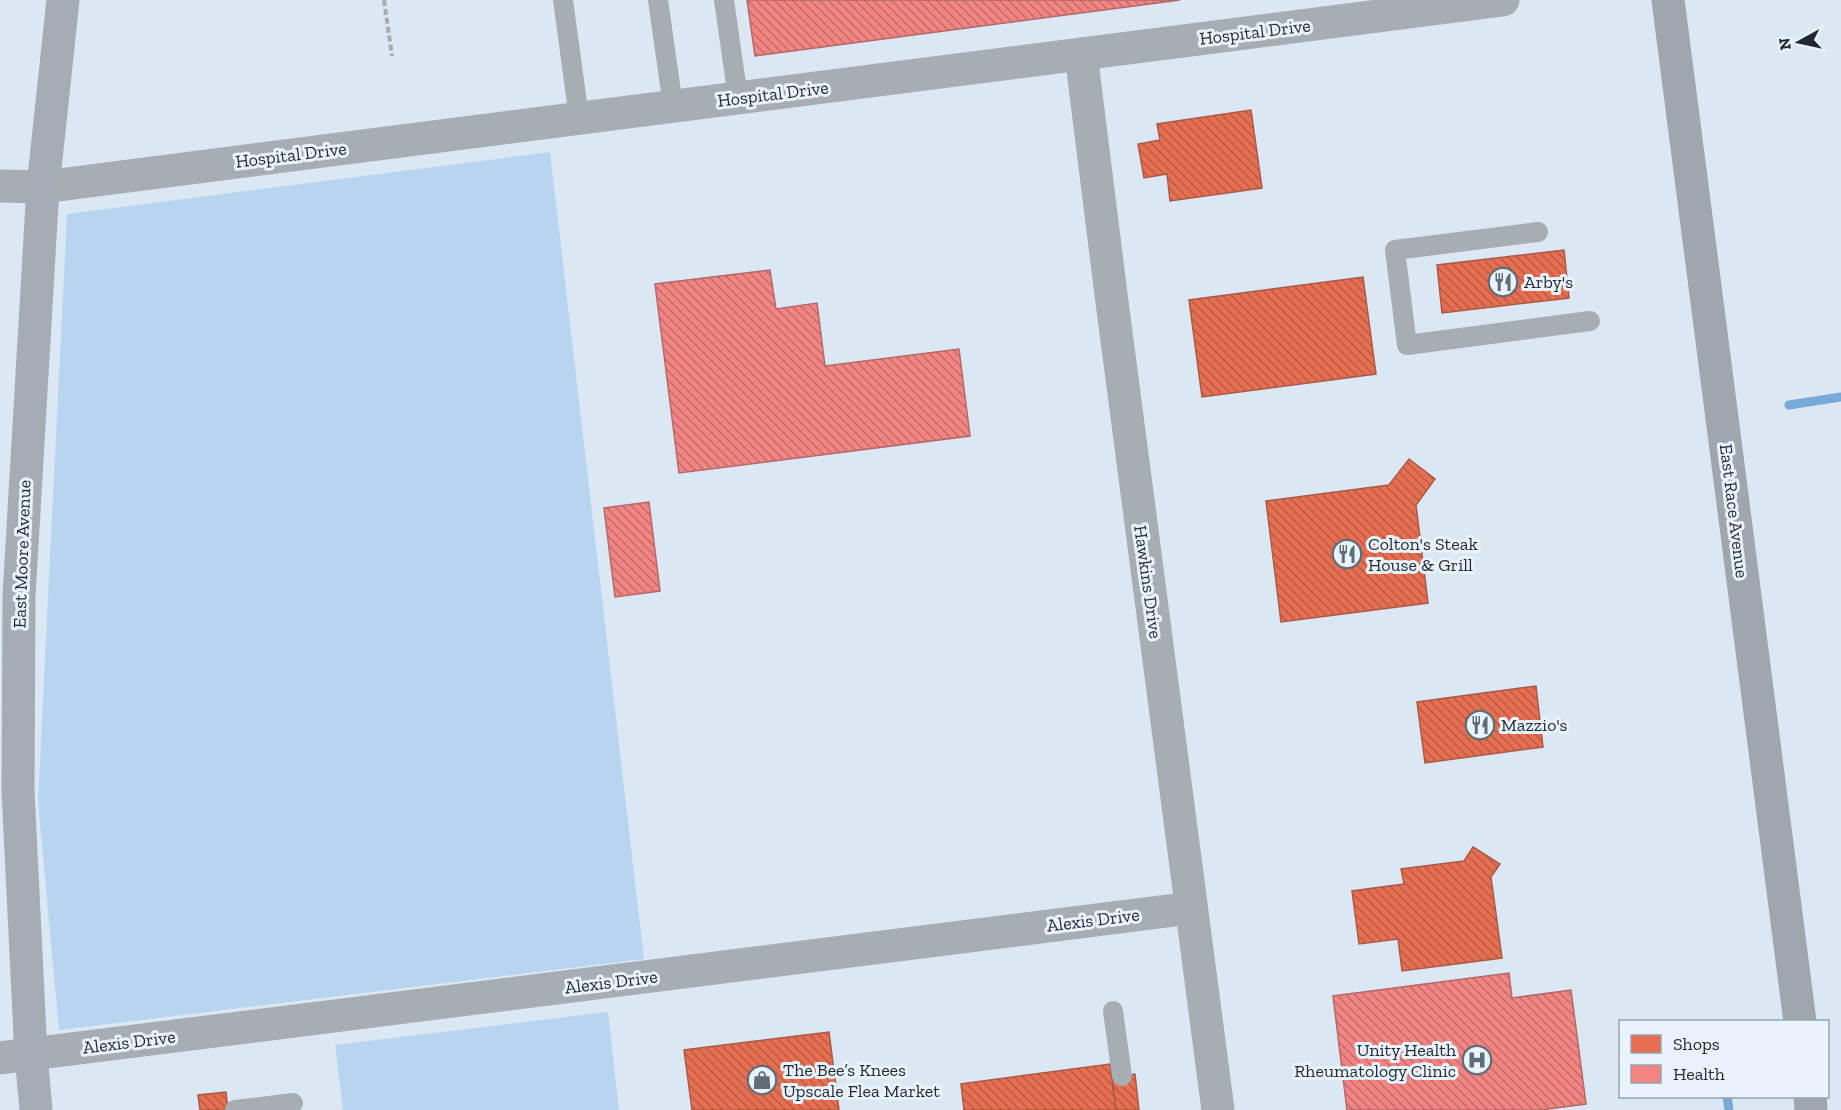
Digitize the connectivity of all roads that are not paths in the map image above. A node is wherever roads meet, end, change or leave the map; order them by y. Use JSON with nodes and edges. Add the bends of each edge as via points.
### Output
{"nodes":[{"id":1,"x":63,"y":0,"type":"edge"},
{"id":2,"x":564,"y":0,"type":"edge"},
{"id":3,"x":658,"y":0,"type":"edge"},
{"id":4,"x":724,"y":0,"type":"edge"},
{"id":5,"x":1503,"y":0,"type":"edge"},
{"id":6,"x":1668,"y":0,"type":"edge"},
{"id":7,"x":1081,"y":54,"type":"junction"},
{"id":8,"x":738,"y":98,"type":"junction"},
{"id":9,"x":673,"y":106,"type":"junction"},
{"id":10,"x":579,"y":118,"type":"junction"},
{"id":11,"x":0,"y":186,"type":"edge"},
{"id":12,"x":43,"y":187,"type":"junction"},
{"id":13,"x":1538,"y":232,"type":"dead end"},
{"id":14,"x":1590,"y":321,"type":"dead end"},
{"id":15,"x":1191,"y":908,"type":"junction"},
{"id":16,"x":1113,"y":1011,"type":"dead end"},
{"id":17,"x":1800,"y":1020,"type":"edge"},
{"id":18,"x":16,"y":1056,"type":"edge"},
{"id":19,"x":1122,"y":1076,"type":"dead end"},
{"id":20,"x":293,"y":1103,"type":"dead end"},
{"id":21,"x":36,"y":1110,"type":"edge"},
{"id":22,"x":235,"y":1110,"type":"edge"},
{"id":23,"x":1218,"y":1110,"type":"edge"}],
"edges":[{"from":1,"to":12,"type":"street","name":"East Moore Avenue"},
{"from":2,"to":10,"type":"lane"},
{"from":3,"to":9,"type":"lane"},
{"from":4,"to":8,"type":"lane"},
{"from":5,"to":7,"type":"street","name":"Hospital Drive"},
{"from":6,"to":17,"type":"main road","name":"East Race Avenue"},
{"from":7,"to":8,"type":"street","name":"Hospital Drive"},
{"from":7,"to":15,"type":"street","name":"Hawkins Drive"},
{"from":8,"to":9,"type":"street","name":"Hospital Drive"},
{"from":9,"to":10,"type":"street","name":"Hospital Drive"},
{"from":10,"to":12,"type":"street","name":"Hospital Drive"},
{"from":11,"to":12,"type":"street","name":"Hospital Drive"},
{"from":12,"to":18,"type":"street","name":"East Moore Avenue","via":[[19,596]]},
{"from":13,"to":14,"type":"lane","via":[[1395,250],[1407,345]]},
{"from":15,"to":18,"type":"street","name":"Alexis Drive"},
{"from":15,"to":23,"type":"street","name":"Hawkins Drive"},
{"from":16,"to":19,"type":"lane"},
{"from":18,"to":21,"type":"street","name":"East Moore Avenue"},
{"from":20,"to":22,"type":"lane"}]}
